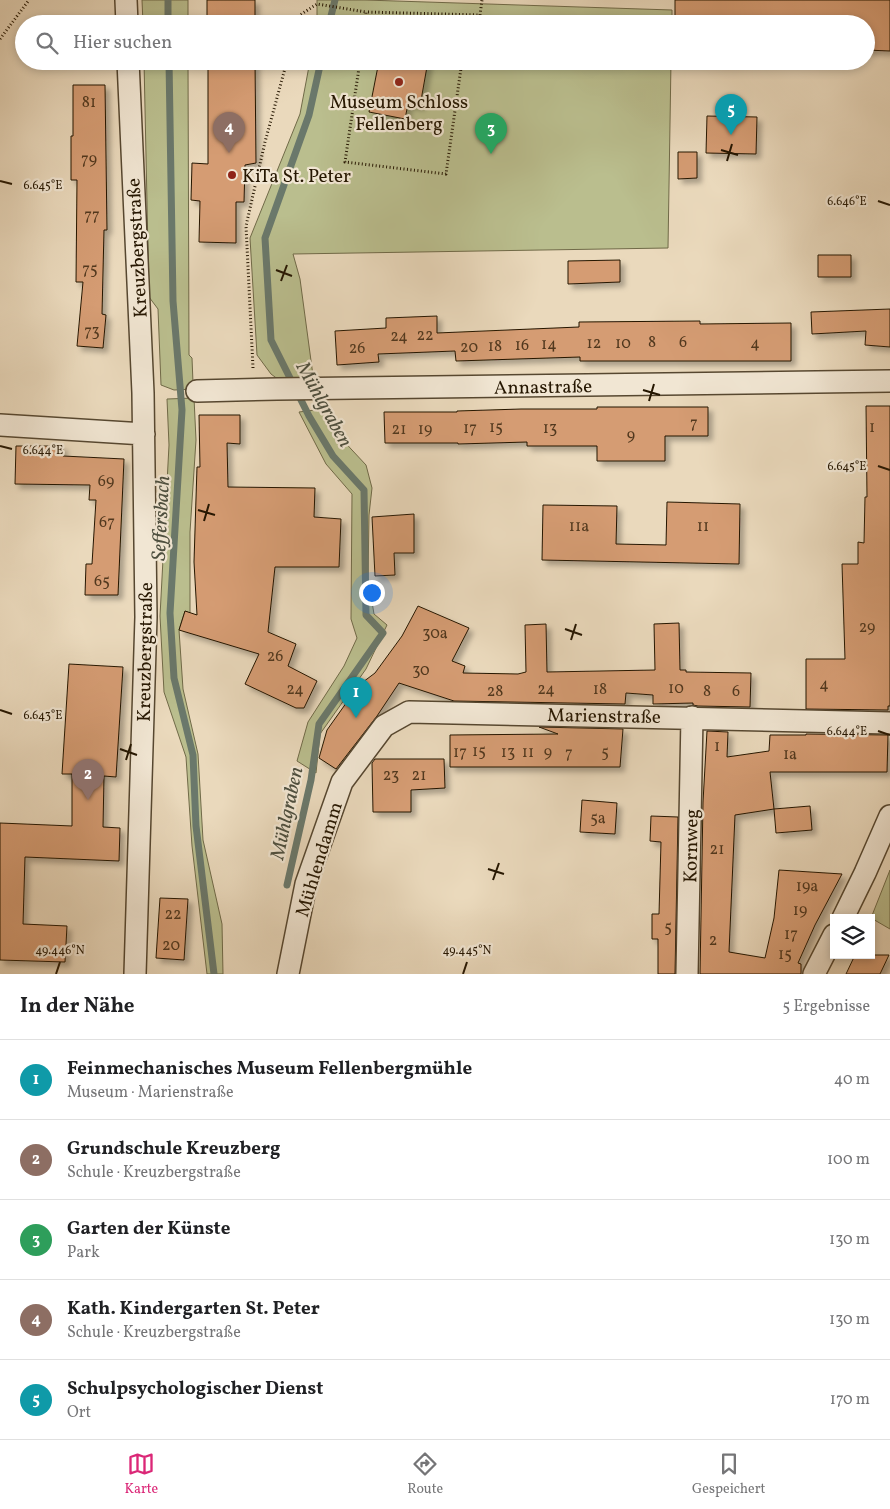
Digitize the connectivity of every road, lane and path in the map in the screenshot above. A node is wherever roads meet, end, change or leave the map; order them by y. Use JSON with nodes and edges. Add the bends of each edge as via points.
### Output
{"nodes":[{"id":1,"x":29,"y":0,"type":"edge"},
{"id":2,"x":126,"y":0,"type":"edge"},
{"id":3,"x":482,"y":0,"type":"edge"},
{"id":4,"x":366,"y":12,"type":"junction"},
{"id":5,"x":18,"y":15,"type":"edge"},
{"id":6,"x":127,"y":15,"type":"edge"},
{"id":7,"x":300,"y":15,"type":"edge"},
{"id":8,"x":366,"y":15,"type":"edge"},
{"id":9,"x":468,"y":15,"type":"joint"},
{"id":10,"x":15,"y":18,"type":"edge"},
{"id":11,"x":0,"y":38,"type":"edge"},
{"id":12,"x":128,"y":70,"type":"edge"},
{"id":13,"x":284,"y":70,"type":"edge"},
{"id":14,"x":359,"y":70,"type":"edge"},
{"id":15,"x":461,"y":70,"type":"edge"},
{"id":16,"x":890,"y":381,"type":"edge"},
{"id":17,"x":255,"y":389,"type":"junction"},
{"id":18,"x":196,"y":391,"type":"dead end"},
{"id":19,"x":0,"y":425,"type":"edge"},
{"id":20,"x":144,"y":434,"type":"junction"},
{"id":21,"x":692,"y":717,"type":"junction"},
{"id":22,"x":890,"y":723,"type":"edge"},
{"id":23,"x":346,"y":776,"type":"joint"},
{"id":24,"x":890,"y":816,"type":"edge"},
{"id":25,"x":845,"y":914,"type":"edge"},
{"id":26,"x":830,"y":943,"type":"edge"},
{"id":27,"x":135,"y":974,"type":"edge"},
{"id":28,"x":288,"y":974,"type":"edge"},
{"id":29,"x":688,"y":974,"type":"edge"},
{"id":30,"x":814,"y":974,"type":"edge"}],
"edges":[{"from":1,"to":5,"type":"path"},
{"from":2,"to":6,"type":"street"},
{"from":3,"to":9,"type":"path","via":[[480,15]]},
{"from":4,"to":7,"type":"path","via":[[317,4]]},
{"from":4,"to":8,"type":"path"},
{"from":4,"to":9,"type":"path"},
{"from":10,"to":11,"type":"path"},
{"from":12,"to":20,"type":"street","name":"Kreuzbergstraße"},
{"from":13,"to":17,"type":"path","via":[[264,142],[246,226]]},
{"from":14,"to":15,"type":"path","via":[[345,162],[446,174]]},
{"from":16,"to":17,"type":"street","name":"Annastraße"},
{"from":17,"to":18,"type":"street","name":"Annastraße"},
{"from":19,"to":20,"type":"street"},
{"from":20,"to":27,"type":"street","name":"Kreuzbergstraße","via":[[146,617]]},
{"from":21,"to":22,"type":"street","name":"Marienstraße"},
{"from":21,"to":23,"type":"street","name":"Marienstraße","via":[[409,712],[384,726]]},
{"from":21,"to":29,"type":"street","name":"Kornweg"},
{"from":23,"to":28,"type":"street","name":"Mühlendamm","via":[[306,884]]},
{"from":24,"to":25,"type":"street"},
{"from":26,"to":30,"type":"street"}]}
